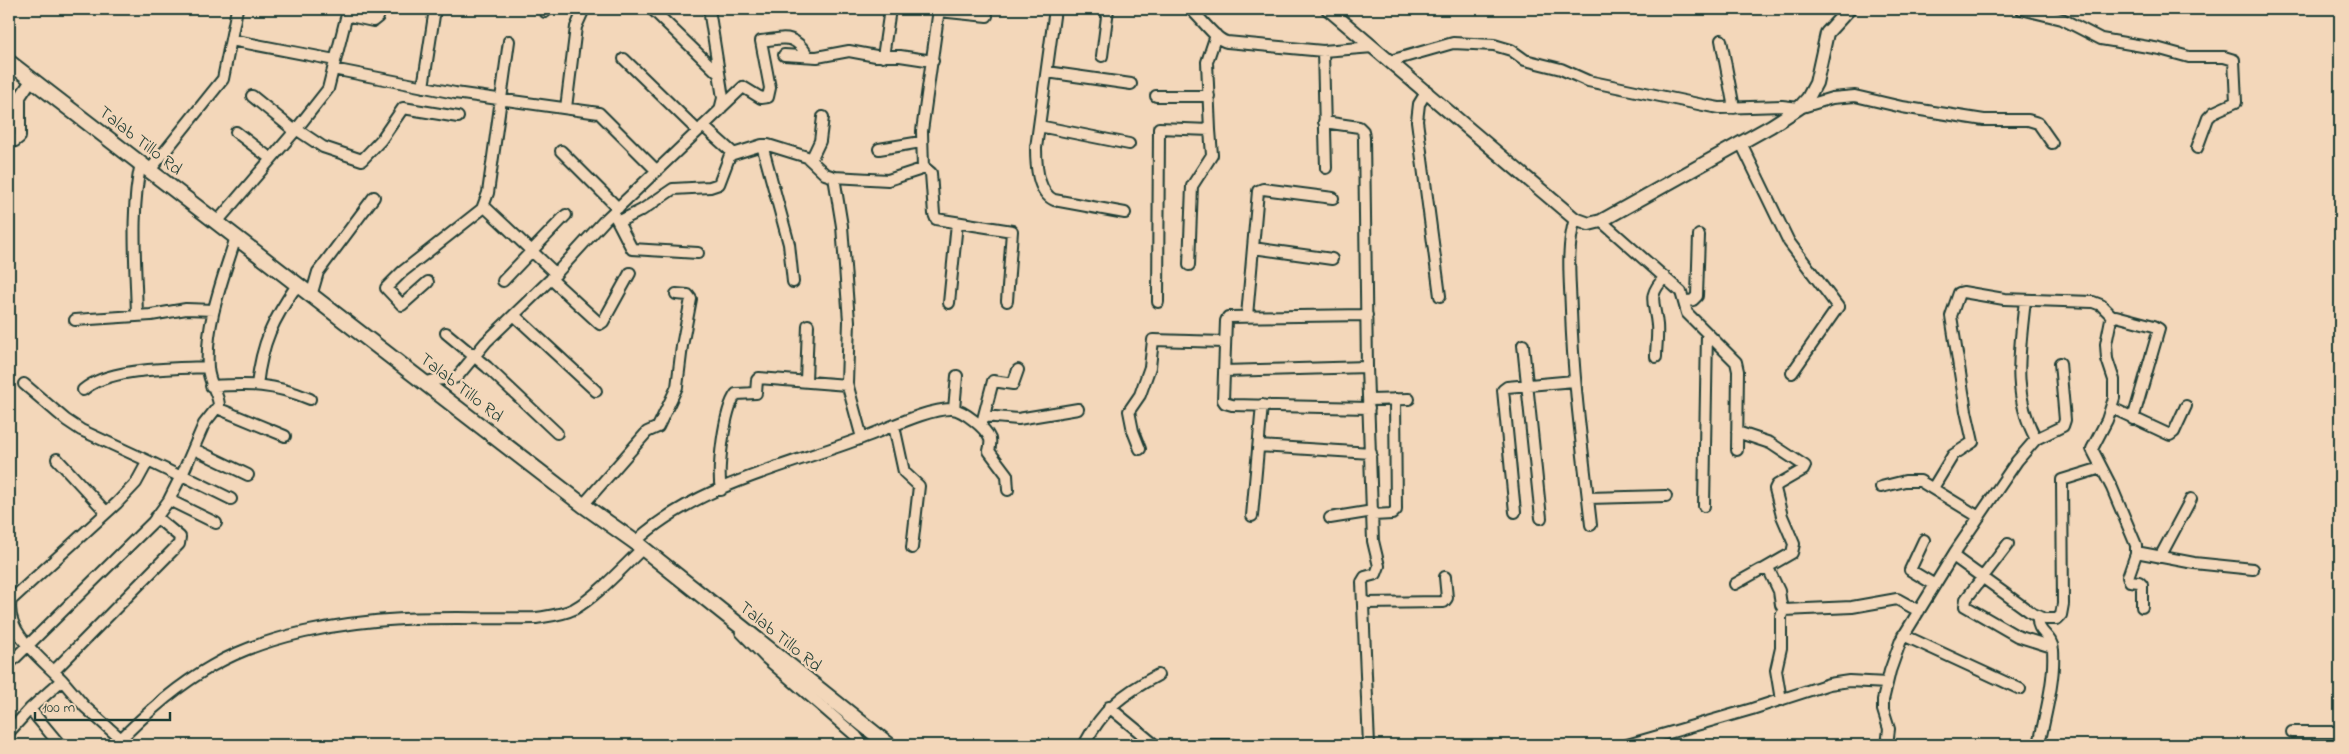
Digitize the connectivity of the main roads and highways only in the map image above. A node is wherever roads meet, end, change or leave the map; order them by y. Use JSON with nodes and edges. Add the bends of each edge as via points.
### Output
{"nodes":[{"id":1,"x":9,"y":62,"type":"edge"},
{"id":2,"x":886,"y":743,"type":"edge"}],
"edges":[{"from":1,"to":2,"type":"main road","name":"Talab Tillo Rd","via":[[638,546]]}]}
